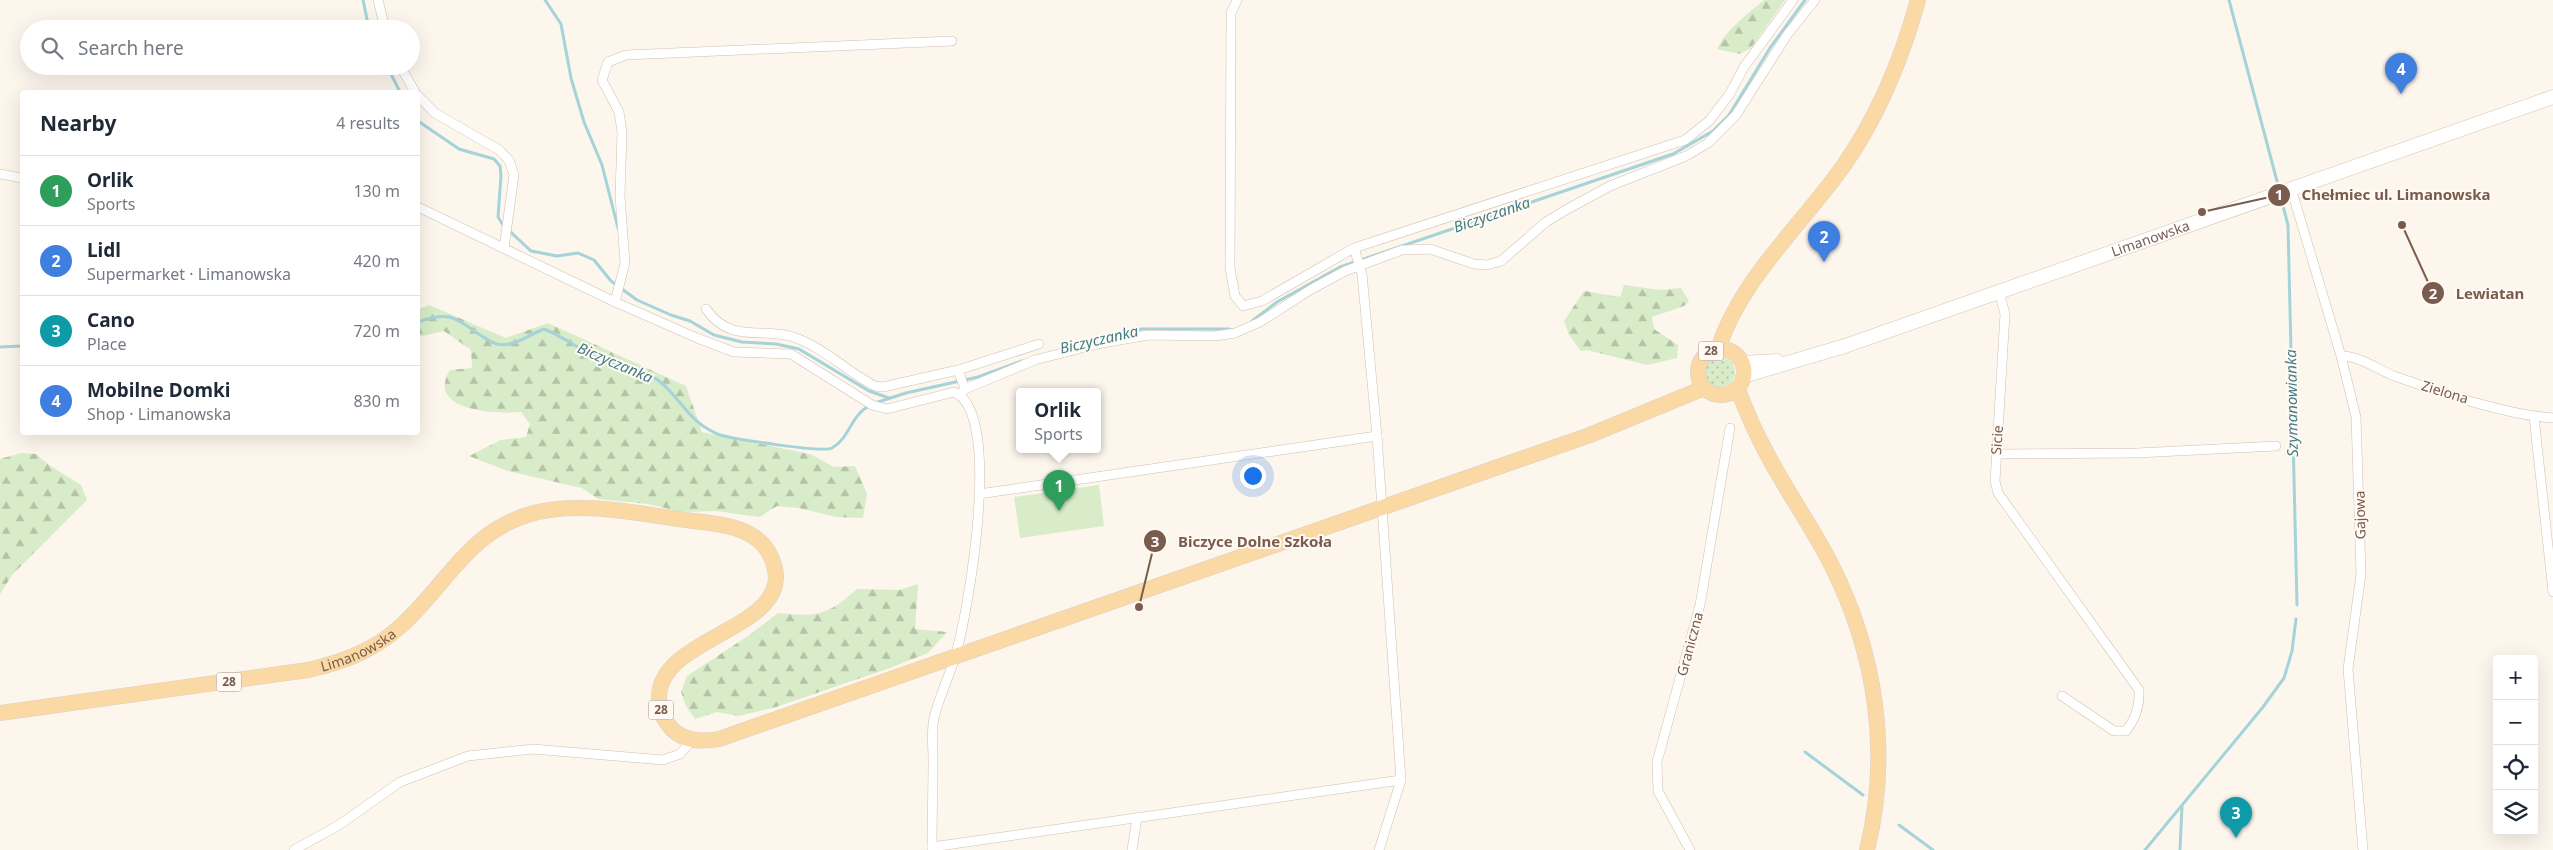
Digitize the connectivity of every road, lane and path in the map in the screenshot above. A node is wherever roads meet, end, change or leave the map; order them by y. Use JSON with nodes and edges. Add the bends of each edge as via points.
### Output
{"nodes":[{"id":1,"x":378,"y":0,"type":"edge"},
{"id":2,"x":1236,"y":0,"type":"edge"},
{"id":3,"x":1793,"y":0,"type":"edge"},
{"id":4,"x":1815,"y":0,"type":"edge"},
{"id":5,"x":1918,"y":0,"type":"edge"},
{"id":6,"x":383,"y":20,"type":"edge"},
{"id":7,"x":952,"y":41,"type":"dead end"},
{"id":8,"x":405,"y":75,"type":"edge"},
{"id":9,"x":414,"y":90,"type":"edge"},
{"id":10,"x":2553,"y":97,"type":"edge"},
{"id":11,"x":420,"y":98,"type":"edge"},
{"id":12,"x":0,"y":174,"type":"edge"},
{"id":13,"x":20,"y":178,"type":"edge"},
{"id":14,"x":2291,"y":188,"type":"junction"},
{"id":15,"x":420,"y":208,"type":"edge"},
{"id":16,"x":504,"y":248,"type":"junction"},
{"id":17,"x":1354,"y":248,"type":"junction"},
{"id":18,"x":1360,"y":264,"type":"junction"},
{"id":19,"x":1999,"y":292,"type":"junction"},
{"id":20,"x":615,"y":302,"type":"junction"},
{"id":21,"x":706,"y":309,"type":"dead end"},
{"id":22,"x":793,"y":337,"type":"junction"},
{"id":23,"x":1039,"y":344,"type":"dead end"},
{"id":24,"x":1725,"y":350,"type":"junction"},
{"id":25,"x":791,"y":354,"type":"junction"},
{"id":26,"x":2341,"y":356,"type":"junction"},
{"id":27,"x":1737,"y":380,"type":"junction"},
{"id":28,"x":1701,"y":382,"type":"junction"},
{"id":29,"x":961,"y":383,"type":"junction"},
{"id":30,"x":2534,"y":417,"type":"junction"},
{"id":31,"x":2553,"y":418,"type":"edge"},
{"id":32,"x":1730,"y":428,"type":"dead end"},
{"id":33,"x":1377,"y":436,"type":"junction"},
{"id":34,"x":2276,"y":446,"type":"dead end"},
{"id":35,"x":1996,"y":454,"type":"junction"},
{"id":36,"x":979,"y":494,"type":"junction"},
{"id":37,"x":1381,"y":508,"type":"junction"},
{"id":38,"x":2553,"y":592,"type":"edge"},
{"id":39,"x":955,"y":658,"type":"junction"},
{"id":40,"x":2062,"y":696,"type":"dead end"},
{"id":41,"x":0,"y":713,"type":"edge"},
{"id":42,"x":692,"y":740,"type":"junction"},
{"id":43,"x":1401,"y":780,"type":"junction"},
{"id":44,"x":1138,"y":818,"type":"junction"},
{"id":45,"x":932,"y":848,"type":"edge"},
{"id":46,"x":294,"y":850,"type":"edge"},
{"id":47,"x":1132,"y":850,"type":"edge"},
{"id":48,"x":1379,"y":850,"type":"edge"},
{"id":49,"x":1690,"y":850,"type":"edge"},
{"id":50,"x":1868,"y":850,"type":"edge"},
{"id":51,"x":2362,"y":850,"type":"edge"}],
"edges":[{"from":1,"to":6,"type":"street"},
{"from":2,"to":17,"type":"street","via":[[1231,13],[1230,146],[1230,268],[1235,296],[1243,306],[1262,301]]},
{"from":3,"to":17,"type":"street","via":[[1709,121],[1685,140]]},
{"from":4,"to":18,"type":"street","via":[[1787,35],[1736,115],[1708,143],[1686,156],[1610,186],[1564,211],[1546,222],[1501,261],[1474,264],[1418,248]]},
{"from":5,"to":24,"type":"main road","number":"28","via":[[1895,70],[1871,122],[1844,165],[1755,279],[1733,316],[1734,327]]},
{"from":7,"to":20,"type":"street","via":[[626,54],[608,62],[602,80],[619,112],[622,132],[620,196],[625,263]]},
{"from":8,"to":9,"type":"street"},
{"from":10,"to":14,"type":"main road","name":"Limanowska"},
{"from":11,"to":16,"type":"street","via":[[435,113],[499,150],[509,160],[514,175]]},
{"from":12,"to":13,"type":"street"},
{"from":14,"to":19,"type":"main road","name":"Limanowska"},
{"from":14,"to":26,"type":"street","name":"Gajowa"},
{"from":15,"to":16,"type":"street"},
{"from":16,"to":20,"type":"street"},
{"from":17,"to":18,"type":"street"},
{"from":18,"to":29,"type":"street","via":[[1235,333],[1215,336],[1148,335],[1097,344]]},
{"from":18,"to":33,"type":"street"},
{"from":19,"to":27,"type":"main road","name":"Limanowska"},
{"from":19,"to":35,"type":"street","name":"Sicie","via":[[2005,314]]},
{"from":20,"to":25,"type":"street","via":[[734,352]]},
{"from":21,"to":22,"type":"street","via":[[714,320],[732,331]]},
{"from":22,"to":25,"type":"street"},
{"from":22,"to":29,"type":"street","via":[[830,355],[875,386]]},
{"from":23,"to":29,"type":"street"},
{"from":24,"to":27,"type":"main road","number":"28"},
{"from":24,"to":28,"type":"main road","number":"28","via":[[1708,352],[1701,360]]},
{"from":25,"to":29,"type":"street","via":[[869,403],[887,409],[954,392]]},
{"from":26,"to":30,"type":"street","name":"Zielona","via":[[2349,356],[2390,374],[2463,398]]},
{"from":26,"to":51,"type":"street","name":"Gajowa","via":[[2356,416],[2359,480],[2361,574],[2348,669]]},
{"from":27,"to":28,"type":"main road","via":[[1714,394]]},
{"from":27,"to":50,"type":"main road","via":[[1758,437],[1831,564],[1858,628],[1876,704],[1879,736],[1878,790]]},
{"from":28,"to":37,"type":"main road","number":"28","via":[[1615,426]]},
{"from":29,"to":36,"type":"street","via":[[978,438]]},
{"from":30,"to":31,"type":"street","name":"Zielona"},
{"from":30,"to":38,"type":"street"},
{"from":32,"to":49,"type":"street","name":"Graniczna","via":[[1700,605],[1657,762],[1658,792]]},
{"from":33,"to":36,"type":"street"},
{"from":33,"to":37,"type":"street"},
{"from":34,"to":35,"type":"street","via":[[2137,453]]},
{"from":35,"to":40,"type":"street","name":"Sicie","via":[[1994,481],[1998,492],[2139,690],[2140,704],[2126,731],[2114,731]]},
{"from":36,"to":39,"type":"street","via":[[977,548]]},
{"from":37,"to":39,"type":"main road","number":"28"},
{"from":37,"to":43,"type":"street"},
{"from":39,"to":42,"type":"main road","number":"28","via":[[736,735],[712,741]]},
{"from":39,"to":45,"type":"street","via":[[934,717]]},
{"from":41,"to":42,"type":"main road","name":"Limanowska","number":"28","via":[[330,665],[360,654],[388,637],[421,605],[462,556],[503,525],[525,516],[556,510],[605,511],[722,525],[751,535],[766,548],[775,571],[772,591],[758,609],[683,656],[664,675],[659,699],[664,718],[677,733]]},
{"from":42,"to":46,"type":"street","via":[[680,754],[663,760],[533,750],[468,756],[400,782],[339,825]]},
{"from":43,"to":44,"type":"street"},
{"from":43,"to":48,"type":"street"},
{"from":44,"to":45,"type":"street"},
{"from":44,"to":47,"type":"street"}]}
